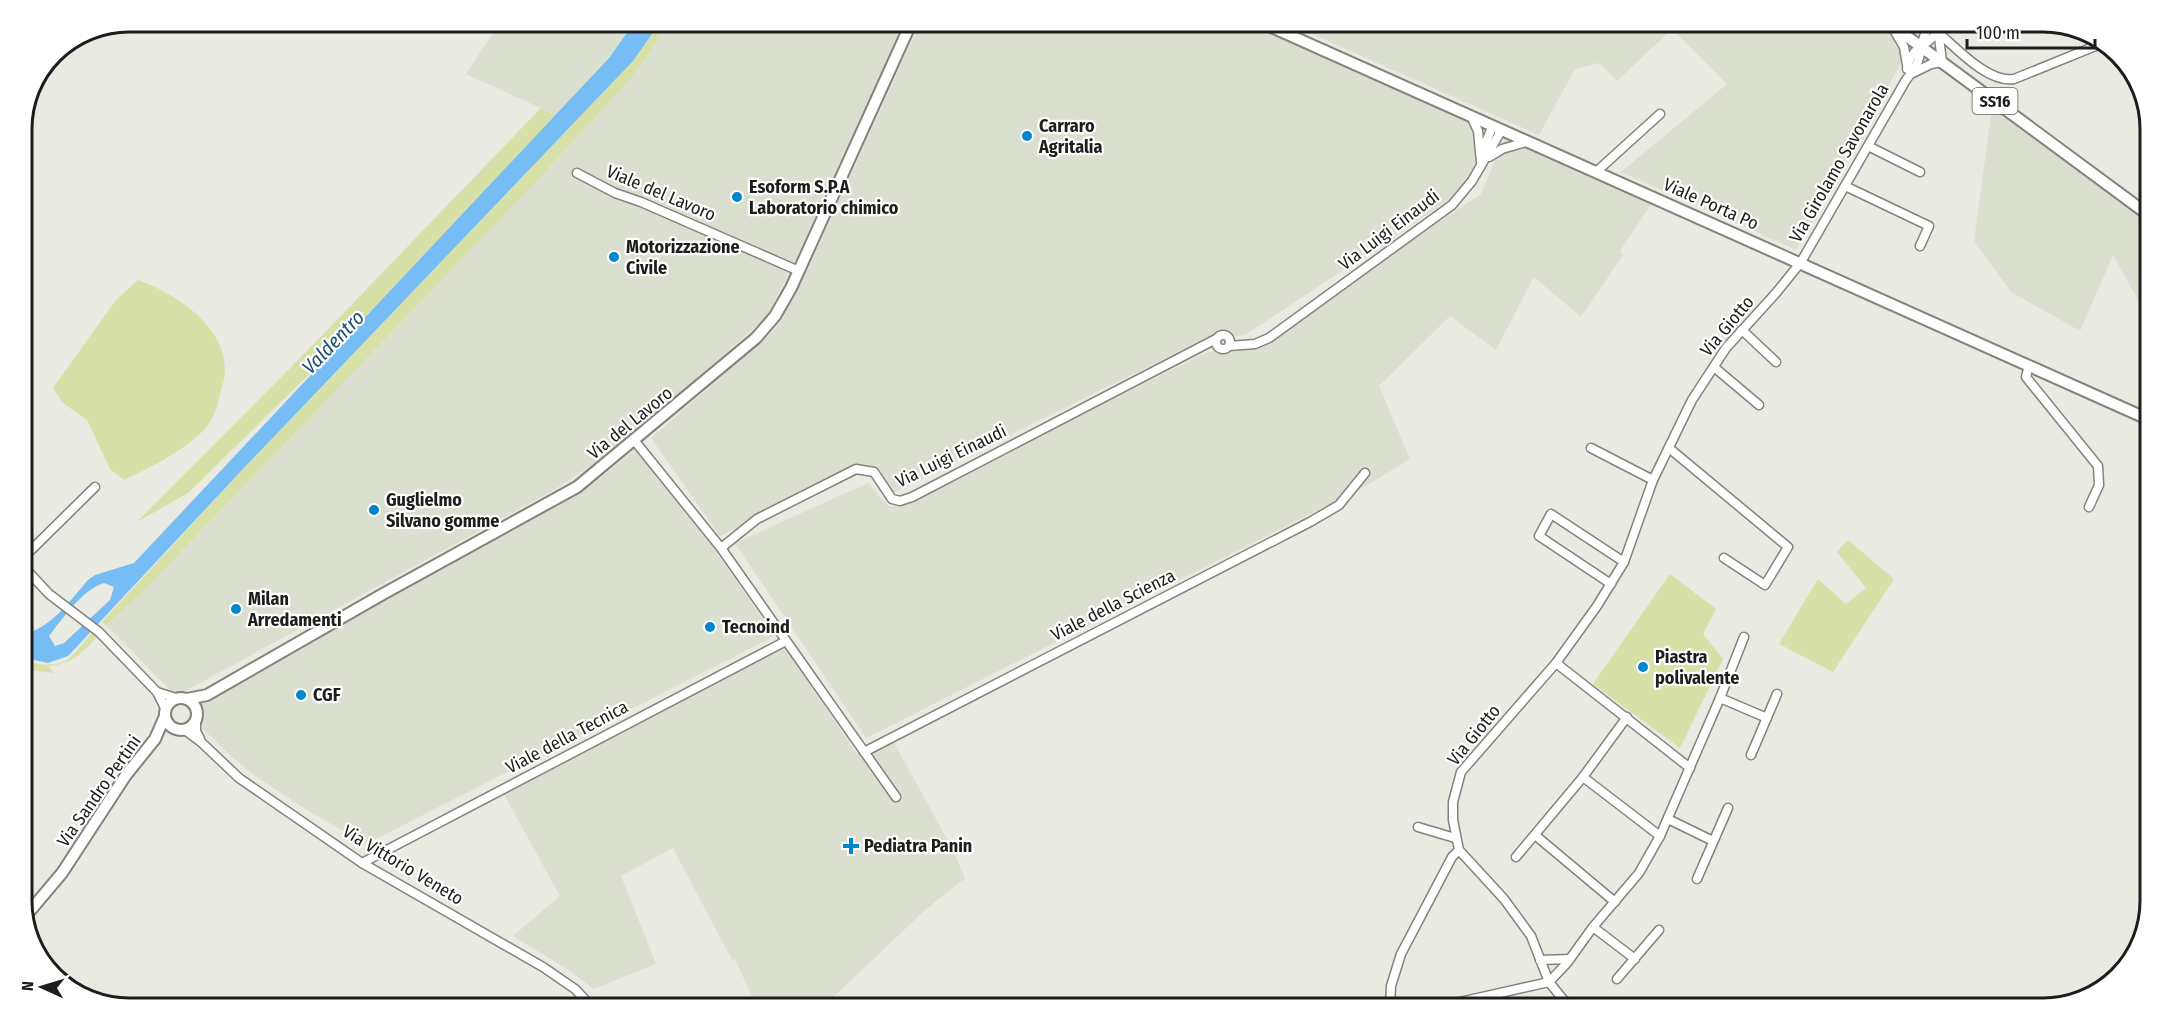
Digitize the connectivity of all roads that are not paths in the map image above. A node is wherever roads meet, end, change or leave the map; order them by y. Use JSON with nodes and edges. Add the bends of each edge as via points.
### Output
{"nodes":[{"id":1,"x":907,"y":32,"type":"edge"},
{"id":2,"x":1282,"y":32,"type":"edge"},
{"id":3,"x":1896,"y":32,"type":"edge"},
{"id":4,"x":1902,"y":32,"type":"edge"},
{"id":5,"x":1926,"y":32,"type":"edge"},
{"id":6,"x":1937,"y":32,"type":"edge"},
{"id":7,"x":1940,"y":34,"type":"joint"},
{"id":8,"x":1921,"y":45,"type":"junction"},
{"id":9,"x":2094,"y":46,"type":"edge"},
{"id":10,"x":1942,"y":62,"type":"junction"},
{"id":11,"x":1908,"y":74,"type":"junction"},
{"id":12,"x":1660,"y":114,"type":"dead end"},
{"id":13,"x":1472,"y":118,"type":"junction"},
{"id":14,"x":1496,"y":129,"type":"junction"},
{"id":15,"x":1526,"y":142,"type":"junction"},
{"id":16,"x":1868,"y":146,"type":"junction"},
{"id":17,"x":1481,"y":162,"type":"junction"},
{"id":18,"x":1596,"y":172,"type":"junction"},
{"id":19,"x":1920,"y":172,"type":"dead end"},
{"id":20,"x":577,"y":173,"type":"dead end"},
{"id":21,"x":1845,"y":186,"type":"junction"},
{"id":22,"x":2139,"y":208,"type":"edge"},
{"id":23,"x":1920,"y":246,"type":"dead end"},
{"id":24,"x":1801,"y":262,"type":"junction"},
{"id":25,"x":799,"y":271,"type":"junction"},
{"id":26,"x":1742,"y":330,"type":"junction"},
{"id":27,"x":1776,"y":362,"type":"dead end"},
{"id":28,"x":2029,"y":366,"type":"junction"},
{"id":29,"x":1714,"y":367,"type":"junction"},
{"id":30,"x":1759,"y":405,"type":"dead end"},
{"id":31,"x":2139,"y":415,"type":"edge"},
{"id":32,"x":634,"y":440,"type":"junction"},
{"id":33,"x":1591,"y":448,"type":"dead end"},
{"id":34,"x":1669,"y":448,"type":"junction"},
{"id":35,"x":1365,"y":473,"type":"dead end"},
{"id":36,"x":1653,"y":480,"type":"junction"},
{"id":37,"x":95,"y":487,"type":"dead end"},
{"id":38,"x":2089,"y":507,"type":"dead end"},
{"id":39,"x":721,"y":548,"type":"junction"},
{"id":40,"x":32,"y":551,"type":"edge"},
{"id":41,"x":1724,"y":558,"type":"dead end"},
{"id":42,"x":1624,"y":562,"type":"junction"},
{"id":43,"x":32,"y":574,"type":"edge"},
{"id":44,"x":1611,"y":584,"type":"junction"},
{"id":45,"x":1744,"y":637,"type":"dead end"},
{"id":46,"x":786,"y":641,"type":"junction"},
{"id":47,"x":1556,"y":663,"type":"junction"},
{"id":48,"x":157,"y":692,"type":"junction"},
{"id":49,"x":1777,"y":694,"type":"dead end"},
{"id":50,"x":207,"y":695,"type":"junction"},
{"id":51,"x":182,"y":698,"type":"junction"},
{"id":52,"x":1720,"y":698,"type":"junction"},
{"id":53,"x":165,"y":713,"type":"junction"},
{"id":54,"x":197,"y":717,"type":"junction"},
{"id":55,"x":1628,"y":717,"type":"junction"},
{"id":56,"x":1767,"y":718,"type":"junction"},
{"id":57,"x":181,"y":730,"type":"junction"},
{"id":58,"x":155,"y":739,"type":"junction"},
{"id":59,"x":201,"y":742,"type":"junction"},
{"id":60,"x":864,"y":752,"type":"junction"},
{"id":61,"x":1751,"y":755,"type":"dead end"},
{"id":62,"x":1690,"y":768,"type":"junction"},
{"id":63,"x":1583,"y":777,"type":"junction"},
{"id":64,"x":896,"y":797,"type":"dead end"},
{"id":65,"x":1728,"y":808,"type":"dead end"},
{"id":66,"x":1668,"y":819,"type":"junction"},
{"id":67,"x":1418,"y":827,"type":"dead end"},
{"id":68,"x":1534,"y":835,"type":"junction"},
{"id":69,"x":1660,"y":836,"type":"junction"},
{"id":70,"x":1455,"y":838,"type":"junction"},
{"id":71,"x":1713,"y":841,"type":"junction"},
{"id":72,"x":1459,"y":850,"type":"junction"},
{"id":73,"x":1516,"y":857,"type":"dead end"},
{"id":74,"x":362,"y":863,"type":"junction"},
{"id":75,"x":1697,"y":879,"type":"dead end"},
{"id":76,"x":1615,"y":902,"type":"junction"},
{"id":77,"x":32,"y":908,"type":"edge"},
{"id":78,"x":1593,"y":927,"type":"junction"},
{"id":79,"x":1659,"y":930,"type":"dead end"},
{"id":80,"x":1635,"y":959,"type":"junction"},
{"id":81,"x":1540,"y":960,"type":"junction"},
{"id":82,"x":1568,"y":961,"type":"junction"},
{"id":83,"x":1617,"y":979,"type":"dead end"},
{"id":84,"x":1549,"y":982,"type":"junction"},
{"id":85,"x":584,"y":998,"type":"edge"},
{"id":86,"x":1391,"y":998,"type":"edge"},
{"id":87,"x":1478,"y":998,"type":"edge"},
{"id":88,"x":1562,"y":998,"type":"edge"}],
"edges":[{"from":1,"to":25,"type":"main road","name":"Via del Lavoro"},
{"from":2,"to":13,"type":"main road","name":"Viale Porta Po"},
{"from":3,"to":11,"type":"street","name":"Via Girolamo Savonarola","via":[[1904,47]]},
{"from":4,"to":8,"type":"main road","number":"SS16"},
{"from":5,"to":8,"type":"street"},
{"from":6,"to":8,"type":"street","name":"Via Girolamo Savonarola"},
{"from":7,"to":9,"type":"street","via":[[1988,73],[2005,80]]},
{"from":7,"to":10,"type":"street","name":"Via Girolamo Savonarola"},
{"from":8,"to":10,"type":"main road","number":"SS16"},
{"from":8,"to":11,"type":"street","name":"Via Girolamo Savonarola","via":[[1919,58]]},
{"from":10,"to":11,"type":"street","name":"Via Girolamo Savonarola"},
{"from":10,"to":22,"type":"main road","number":"SS16"},
{"from":11,"to":16,"type":"street","name":"Via Girolamo Savonarola"},
{"from":12,"to":18,"type":"street"},
{"from":13,"to":14,"type":"main road","name":"Viale Porta Po"},
{"from":13,"to":17,"type":"street","via":[[1478,131]]},
{"from":14,"to":15,"type":"main road","name":"Viale Porta Po"},
{"from":14,"to":17,"type":"street","name":"Via Luigi Einaudi","via":[[1484,146]]},
{"from":15,"to":17,"type":"street","via":[[1502,149]]},
{"from":15,"to":18,"type":"main road","name":"Viale Porta Po"},
{"from":16,"to":19,"type":"street"},
{"from":16,"to":21,"type":"street","name":"Via Girolamo Savonarola"},
{"from":17,"to":39,"type":"street","name":"Via Luigi Einaudi","via":[[1472,182],[1452,205],[1269,338],[1255,344],[1229,342],[1221,350],[1214,342],[900,501],[892,499],[874,472],[856,470],[757,519]]},
{"from":18,"to":24,"type":"main road","name":"Viale Porta Po"},
{"from":20,"to":25,"type":"street","name":"Viale del Lavoro"},
{"from":21,"to":23,"type":"street","via":[[1929,226]]},
{"from":21,"to":24,"type":"street","name":"Via Girolamo Savonarola"},
{"from":24,"to":26,"type":"street","name":"Via Giotto"},
{"from":24,"to":28,"type":"main road","name":"Viale Porta Po"},
{"from":25,"to":32,"type":"main road","name":"Via del Lavoro","via":[[783,304],[756,338]]},
{"from":26,"to":27,"type":"street"},
{"from":26,"to":29,"type":"street","name":"Via Giotto"},
{"from":28,"to":31,"type":"main road","name":"Viale Porta Po"},
{"from":28,"to":38,"type":"street","via":[[2026,377],[2098,466],[2099,485]]},
{"from":29,"to":30,"type":"street"},
{"from":29,"to":34,"type":"street","name":"Via Giotto","via":[[1692,400]]},
{"from":32,"to":39,"type":"street"},
{"from":32,"to":50,"type":"main road","name":"Via del Lavoro","via":[[577,487]]},
{"from":33,"to":36,"type":"street"},
{"from":34,"to":36,"type":"street","name":"Via Giotto"},
{"from":34,"to":41,"type":"street","via":[[1788,547],[1765,585]]},
{"from":35,"to":60,"type":"street","name":"Viale della Scienza","via":[[1339,505],[1310,522]]},
{"from":36,"to":42,"type":"street","name":"Via Giotto"},
{"from":37,"to":40,"type":"street"},
{"from":39,"to":46,"type":"street"},
{"from":42,"to":44,"type":"street","name":"Via Giotto"},
{"from":42,"to":44,"type":"street","via":[[1551,514],[1539,536]]},
{"from":43,"to":48,"type":"street","via":[[59,602],[99,632]]},
{"from":44,"to":47,"type":"street","name":"Via Giotto"},
{"from":45,"to":52,"type":"street"},
{"from":46,"to":60,"type":"street"},
{"from":46,"to":74,"type":"street","name":"Viale della Tecnica"},
{"from":47,"to":55,"type":"street"},
{"from":47,"to":70,"type":"street","name":"Via Giotto","via":[[1461,772],[1453,802]]},
{"from":48,"to":51,"type":"street"},
{"from":48,"to":53,"type":"street"},
{"from":49,"to":56,"type":"street"},
{"from":50,"to":51,"type":"main road"},
{"from":50,"to":54,"type":"main road"},
{"from":51,"to":53,"type":"main road","via":[[170,703]]},
{"from":51,"to":54,"type":"main road","via":[[194,704]]},
{"from":52,"to":56,"type":"street"},
{"from":52,"to":62,"type":"street"},
{"from":53,"to":57,"type":"main road","via":[[170,726]]},
{"from":53,"to":58,"type":"main road"},
{"from":54,"to":57,"type":"main road"},
{"from":54,"to":59,"type":"street","via":[[196,731]]},
{"from":55,"to":62,"type":"street"},
{"from":55,"to":63,"type":"street"},
{"from":56,"to":61,"type":"street"},
{"from":57,"to":58,"type":"main road"},
{"from":57,"to":59,"type":"street","name":"Via Vittorio Veneto"},
{"from":58,"to":77,"type":"main road","name":"Via Sandro Pertini","via":[[126,775],[62,873]]},
{"from":59,"to":74,"type":"street","name":"Via Vittorio Veneto","via":[[239,778]]},
{"from":60,"to":64,"type":"street"},
{"from":62,"to":66,"type":"street"},
{"from":63,"to":68,"type":"street"},
{"from":63,"to":69,"type":"street"},
{"from":65,"to":71,"type":"street"},
{"from":66,"to":69,"type":"street"},
{"from":66,"to":71,"type":"street"},
{"from":67,"to":70,"type":"street"},
{"from":68,"to":73,"type":"street"},
{"from":68,"to":76,"type":"street"},
{"from":69,"to":76,"type":"street","via":[[1639,873]]},
{"from":70,"to":72,"type":"street","name":"Via Giotto"},
{"from":71,"to":75,"type":"street"},
{"from":72,"to":81,"type":"street","name":"Via Giotto","via":[[1504,899],[1531,936]]},
{"from":72,"to":86,"type":"street","via":[[1401,954]]},
{"from":74,"to":85,"type":"street","name":"Via Vittorio Veneto","via":[[543,967]]},
{"from":76,"to":78,"type":"street"},
{"from":78,"to":80,"type":"street"},
{"from":78,"to":82,"type":"street"},
{"from":79,"to":80,"type":"street"},
{"from":80,"to":83,"type":"street"},
{"from":81,"to":82,"type":"street"},
{"from":81,"to":84,"type":"street","name":"Via Giotto"},
{"from":82,"to":84,"type":"street"},
{"from":84,"to":87,"type":"street"},
{"from":84,"to":88,"type":"street","name":"Via Giotto"}]}
